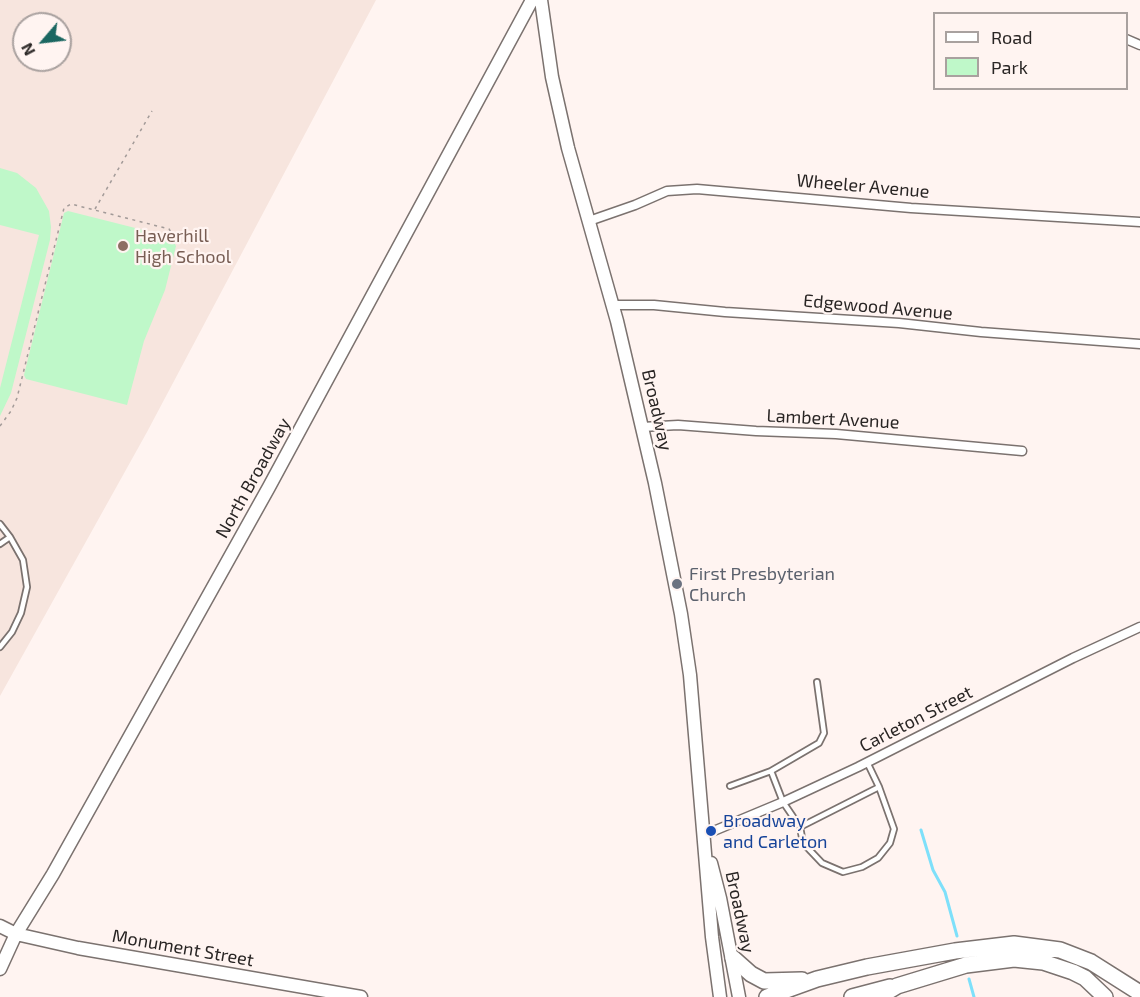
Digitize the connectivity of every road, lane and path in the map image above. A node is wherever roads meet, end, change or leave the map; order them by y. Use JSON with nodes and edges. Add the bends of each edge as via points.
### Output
{"nodes":[{"id":1,"x":532,"y":0,"type":"edge"},
{"id":2,"x":541,"y":0,"type":"edge"},
{"id":3,"x":152,"y":111,"type":"dead end"},
{"id":4,"x":95,"y":210,"type":"junction"},
{"id":5,"x":589,"y":221,"type":"junction"},
{"id":6,"x":1140,"y":222,"type":"edge"},
{"id":7,"x":177,"y":241,"type":"dead end"},
{"id":8,"x":613,"y":304,"type":"junction"},
{"id":9,"x":1140,"y":344,"type":"edge"},
{"id":10,"x":0,"y":426,"type":"edge"},
{"id":11,"x":642,"y":427,"type":"junction"},
{"id":12,"x":1022,"y":451,"type":"dead end"},
{"id":13,"x":0,"y":524,"type":"edge"},
{"id":14,"x":10,"y":537,"type":"junction"},
{"id":15,"x":0,"y":544,"type":"edge"},
{"id":16,"x":1140,"y":627,"type":"edge"},
{"id":17,"x":0,"y":647,"type":"edge"},
{"id":18,"x":817,"y":682,"type":"dead end"},
{"id":19,"x":867,"y":762,"type":"junction"},
{"id":20,"x":771,"y":771,"type":"junction"},
{"id":21,"x":730,"y":786,"type":"dead end"},
{"id":22,"x":879,"y":787,"type":"junction"},
{"id":23,"x":783,"y":802,"type":"junction"},
{"id":24,"x":800,"y":827,"type":"junction"},
{"id":25,"x":704,"y":835,"type":"junction"},
{"id":26,"x":0,"y":926,"type":"edge"},
{"id":27,"x":16,"y":934,"type":"junction"},
{"id":28,"x":733,"y":958,"type":"junction"},
{"id":29,"x":0,"y":969,"type":"edge"},
{"id":30,"x":817,"y":979,"type":"junction"},
{"id":31,"x":897,"y":986,"type":"junction"},
{"id":32,"x":1140,"y":993,"type":"edge"},
{"id":33,"x":361,"y":997,"type":"edge"},
{"id":34,"x":720,"y":997,"type":"edge"},
{"id":35,"x":739,"y":997,"type":"edge"},
{"id":36,"x":767,"y":997,"type":"edge"},
{"id":37,"x":852,"y":997,"type":"edge"},
{"id":38,"x":879,"y":997,"type":"edge"},
{"id":39,"x":1105,"y":997,"type":"edge"}],
"edges":[{"from":1,"to":27,"type":"main road","name":"North Broadway","via":[[269,487]]},
{"from":2,"to":5,"type":"main road","name":"Broadway","via":[[552,77]]},
{"from":3,"to":4,"type":"path"},
{"from":4,"to":7,"type":"path","via":[[169,229]]},
{"from":4,"to":10,"type":"path","via":[[71,204],[64,208],[17,398]]},
{"from":5,"to":6,"type":"street","name":"Wheeler Avenue","via":[[668,191],[698,189],[911,208]]},
{"from":5,"to":8,"type":"main road","name":"Broadway"},
{"from":8,"to":9,"type":"street","name":"Edgewood Avenue","via":[[654,304]]},
{"from":8,"to":11,"type":"main road","name":"Broadway"},
{"from":11,"to":12,"type":"street","name":"Lambert Avenue","via":[[678,425],[836,434]]},
{"from":11,"to":25,"type":"main road","name":"Broadway","via":[[681,614]]},
{"from":13,"to":14,"type":"lane"},
{"from":14,"to":15,"type":"lane"},
{"from":14,"to":17,"type":"lane","via":[[22,560],[27,587],[21,613]]},
{"from":16,"to":19,"type":"street","name":"Carleton Street"},
{"from":18,"to":20,"type":"lane","via":[[825,733],[819,744]]},
{"from":19,"to":22,"type":"lane"},
{"from":19,"to":23,"type":"street","name":"Carleton Street"},
{"from":20,"to":21,"type":"lane"},
{"from":20,"to":23,"type":"lane"},
{"from":22,"to":24,"type":"lane"},
{"from":22,"to":24,"type":"lane","via":[[894,829],[890,843],[878,858],[862,867],[843,872],[822,863],[802,843]]},
{"from":23,"to":24,"type":"lane"},
{"from":23,"to":25,"type":"street","name":"Carleton Street"},
{"from":25,"to":28,"type":"main road","name":"Broadway"},
{"from":25,"to":34,"type":"main road","name":"Broadway"},
{"from":26,"to":27,"type":"main road","name":"Monument Street"},
{"from":27,"to":29,"type":"main road","name":"North Broadway"},
{"from":27,"to":33,"type":"main road","name":"Monument Street"},
{"from":28,"to":30,"type":"highway","via":[[764,981]]},
{"from":28,"to":35,"type":"main road","name":"Broadway"},
{"from":30,"to":32,"type":"highway","via":[[907,959],[1014,944],[1060,950],[1090,962]]},
{"from":30,"to":36,"type":"highway"},
{"from":31,"to":37,"type":"highway"},
{"from":31,"to":38,"type":"highway"},
{"from":31,"to":39,"type":"highway","via":[[966,964],[1014,959],[1043,962],[1072,972],[1085,978]]}]}
